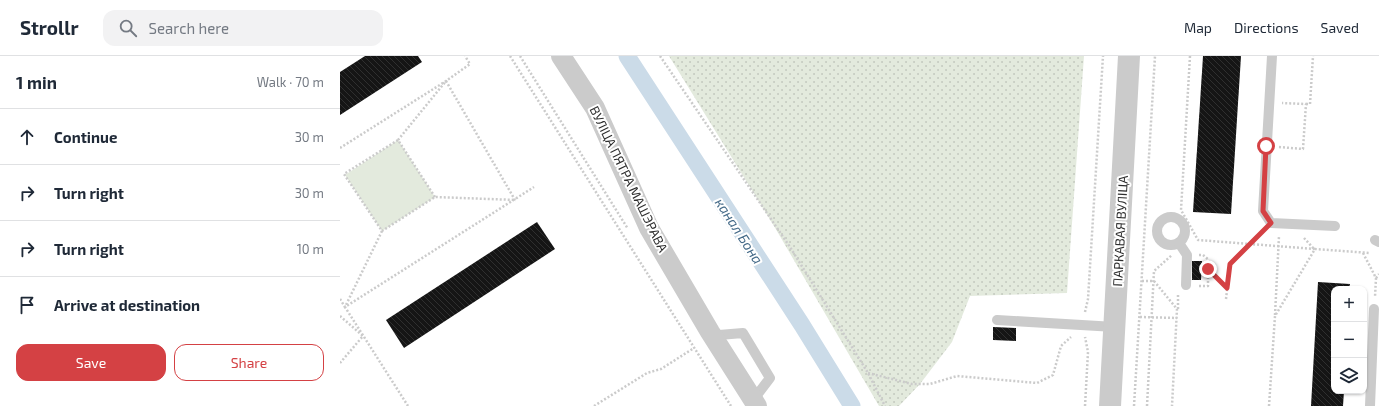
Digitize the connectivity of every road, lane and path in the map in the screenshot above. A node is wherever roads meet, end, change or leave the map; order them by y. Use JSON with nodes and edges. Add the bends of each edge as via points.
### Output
{"nodes":[{"id":1,"x":465,"y":56,"type":"edge"},
{"id":2,"x":510,"y":56,"type":"edge"},
{"id":3,"x":561,"y":56,"type":"edge"},
{"id":4,"x":660,"y":56,"type":"edge"},
{"id":5,"x":1102,"y":56,"type":"edge"},
{"id":6,"x":1130,"y":56,"type":"edge"},
{"id":7,"x":1155,"y":56,"type":"edge"},
{"id":8,"x":1190,"y":56,"type":"edge"},
{"id":9,"x":1272,"y":56,"type":"edge"},
{"id":10,"x":1313,"y":56,"type":"edge"},
{"id":11,"x":446,"y":81,"type":"junction"},
{"id":12,"x":1269,"y":102,"type":"junction"},
{"id":13,"x":1306,"y":104,"type":"junction"},
{"id":14,"x":398,"y":140,"type":"junction"},
{"id":15,"x":1266,"y":146,"type":"junction"},
{"id":16,"x":340,"y":148,"type":"edge"},
{"id":17,"x":344,"y":174,"type":"junction"},
{"id":18,"x":340,"y":175,"type":"edge"},
{"id":19,"x":534,"y":188,"type":"dead end"},
{"id":20,"x":435,"y":197,"type":"junction"},
{"id":21,"x":516,"y":200,"type":"junction"},
{"id":22,"x":1276,"y":223,"type":"junction"},
{"id":23,"x":1335,"y":226,"type":"dead end"},
{"id":24,"x":382,"y":232,"type":"junction"},
{"id":25,"x":1198,"y":240,"type":"junction"},
{"id":26,"x":1179,"y":243,"type":"junction"},
{"id":27,"x":1251,"y":244,"type":"junction"},
{"id":28,"x":1279,"y":246,"type":"junction"},
{"id":29,"x":1315,"y":249,"type":"junction"},
{"id":30,"x":1363,"y":253,"type":"junction"},
{"id":31,"x":1374,"y":253,"type":"dead end"},
{"id":32,"x":1187,"y":255,"type":"junction"},
{"id":33,"x":1379,"y":274,"type":"edge"},
{"id":34,"x":1376,"y":278,"type":"junction"},
{"id":35,"x":1142,"y":281,"type":"junction"},
{"id":36,"x":1154,"y":281,"type":"junction"},
{"id":37,"x":1186,"y":285,"type":"dead end"},
{"id":38,"x":1227,"y":288,"type":"junction"},
{"id":39,"x":340,"y":299,"type":"edge"},
{"id":40,"x":1226,"y":299,"type":"dead end"},
{"id":41,"x":345,"y":307,"type":"junction"},
{"id":42,"x":1374,"y":309,"type":"joint"},
{"id":43,"x":340,"y":316,"type":"edge"},
{"id":44,"x":1275,"y":316,"type":"junction"},
{"id":45,"x":1140,"y":317,"type":"junction"},
{"id":46,"x":1152,"y":317,"type":"junction"},
{"id":47,"x":1177,"y":318,"type":"junction"},
{"id":48,"x":997,"y":320,"type":"dead end"},
{"id":49,"x":1085,"y":326,"type":"junction"},
{"id":50,"x":1115,"y":327,"type":"junction"},
{"id":51,"x":710,"y":332,"type":"junction"},
{"id":52,"x":1073,"y":335,"type":"dead end"},
{"id":53,"x":363,"y":336,"type":"junction"},
{"id":54,"x":1079,"y":338,"type":"dead end"},
{"id":55,"x":1085,"y":342,"type":"junction"},
{"id":56,"x":1376,"y":346,"type":"edge"},
{"id":57,"x":694,"y":348,"type":"junction"},
{"id":58,"x":340,"y":363,"type":"edge"},
{"id":59,"x":868,"y":373,"type":"junction"},
{"id":60,"x":408,"y":406,"type":"edge"},
{"id":61,"x":594,"y":406,"type":"edge"},
{"id":62,"x":731,"y":406,"type":"edge"},
{"id":63,"x":757,"y":406,"type":"edge"},
{"id":64,"x":885,"y":406,"type":"edge"},
{"id":65,"x":1085,"y":406,"type":"edge"},
{"id":66,"x":1110,"y":406,"type":"edge"},
{"id":67,"x":1134,"y":406,"type":"edge"},
{"id":68,"x":1147,"y":406,"type":"edge"},
{"id":69,"x":1172,"y":406,"type":"edge"},
{"id":70,"x":1269,"y":406,"type":"edge"},
{"id":71,"x":1370,"y":406,"type":"edge"}],
"edges":[{"from":1,"to":11,"type":"path","via":[[470,64]]},
{"from":2,"to":57,"type":"path"},
{"from":3,"to":51,"type":"street","name":"ВУЛІЦА ПЯТРА МАШЭРАВА","via":[[595,108],[649,228]]},
{"from":4,"to":59,"type":"path","via":[[790,247]]},
{"from":5,"to":49,"type":"path"},
{"from":6,"to":50,"type":"street","name":"ПАРКАВАЯ ВУЛІЦА"},
{"from":7,"to":35,"type":"path"},
{"from":8,"to":25,"type":"path","via":[[1181,210]]},
{"from":9,"to":12,"type":"lane"},
{"from":10,"to":13,"type":"path","via":[[1310,104]]},
{"from":11,"to":14,"type":"path"},
{"from":11,"to":16,"type":"path"},
{"from":11,"to":21,"type":"path"},
{"from":12,"to":13,"type":"path"},
{"from":12,"to":15,"type":"lane"},
{"from":13,"to":15,"type":"path","via":[[1303,148]]},
{"from":14,"to":17,"type":"path"},
{"from":14,"to":20,"type":"path"},
{"from":15,"to":22,"type":"lane","via":[[1263,211]]},
{"from":17,"to":18,"type":"path"},
{"from":17,"to":24,"type":"path"},
{"from":19,"to":21,"type":"path"},
{"from":20,"to":21,"type":"path"},
{"from":20,"to":24,"type":"path"},
{"from":21,"to":41,"type":"path"},
{"from":22,"to":23,"type":"lane"},
{"from":22,"to":27,"type":"path"},
{"from":22,"to":28,"type":"path"},
{"from":24,"to":41,"type":"path"},
{"from":25,"to":27,"type":"path"},
{"from":25,"to":32,"type":"path"},
{"from":26,"to":26,"type":"lane","via":[[1185,236],[1185,227],[1172,213],[1162,220],[1157,233],[1166,244]]},
{"from":26,"to":32,"type":"lane"},
{"from":27,"to":28,"type":"path"},
{"from":27,"to":38,"type":"path","via":[[1230,264]]},
{"from":28,"to":29,"type":"path"},
{"from":28,"to":44,"type":"path"},
{"from":29,"to":30,"type":"path"},
{"from":29,"to":44,"type":"path"},
{"from":30,"to":31,"type":"path"},
{"from":30,"to":34,"type":"path"},
{"from":32,"to":36,"type":"path","via":[[1172,255],[1154,271]]},
{"from":32,"to":37,"type":"lane"},
{"from":32,"to":38,"type":"path","via":[[1203,255],[1208,260],[1208,269]]},
{"from":33,"to":34,"type":"path"},
{"from":34,"to":42,"type":"path"},
{"from":35,"to":36,"type":"path"},
{"from":35,"to":45,"type":"path"},
{"from":36,"to":46,"type":"path"},
{"from":36,"to":47,"type":"path","via":[[1178,309]]},
{"from":38,"to":40,"type":"path"},
{"from":39,"to":41,"type":"path"},
{"from":41,"to":53,"type":"path"},
{"from":42,"to":56,"type":"lane"},
{"from":43,"to":53,"type":"path"},
{"from":44,"to":70,"type":"path"},
{"from":45,"to":46,"type":"path"},
{"from":45,"to":67,"type":"path"},
{"from":46,"to":47,"type":"path"},
{"from":46,"to":68,"type":"path"},
{"from":47,"to":69,"type":"path"},
{"from":48,"to":49,"type":"lane"},
{"from":49,"to":50,"type":"lane"},
{"from":49,"to":55,"type":"path"},
{"from":50,"to":66,"type":"street","name":"ПАРКАВАЯ ВУЛІЦА"},
{"from":51,"to":63,"type":"street","name":"ВУЛІЦА ПЯТРА МАШЭРАВА"},
{"from":51,"to":63,"type":"lane","via":[[719,335],[743,333],[770,378],[757,395]]},
{"from":52,"to":59,"type":"path","via":[[1061,346],[1053,375],[1037,383],[957,376],[930,384],[912,384]]},
{"from":53,"to":58,"type":"path"},
{"from":53,"to":60,"type":"path"},
{"from":54,"to":55,"type":"path"},
{"from":55,"to":65,"type":"path","via":[[1088,352]]},
{"from":56,"to":71,"type":"lane"},
{"from":57,"to":61,"type":"path"},
{"from":57,"to":62,"type":"path"},
{"from":59,"to":64,"type":"path"}]}
